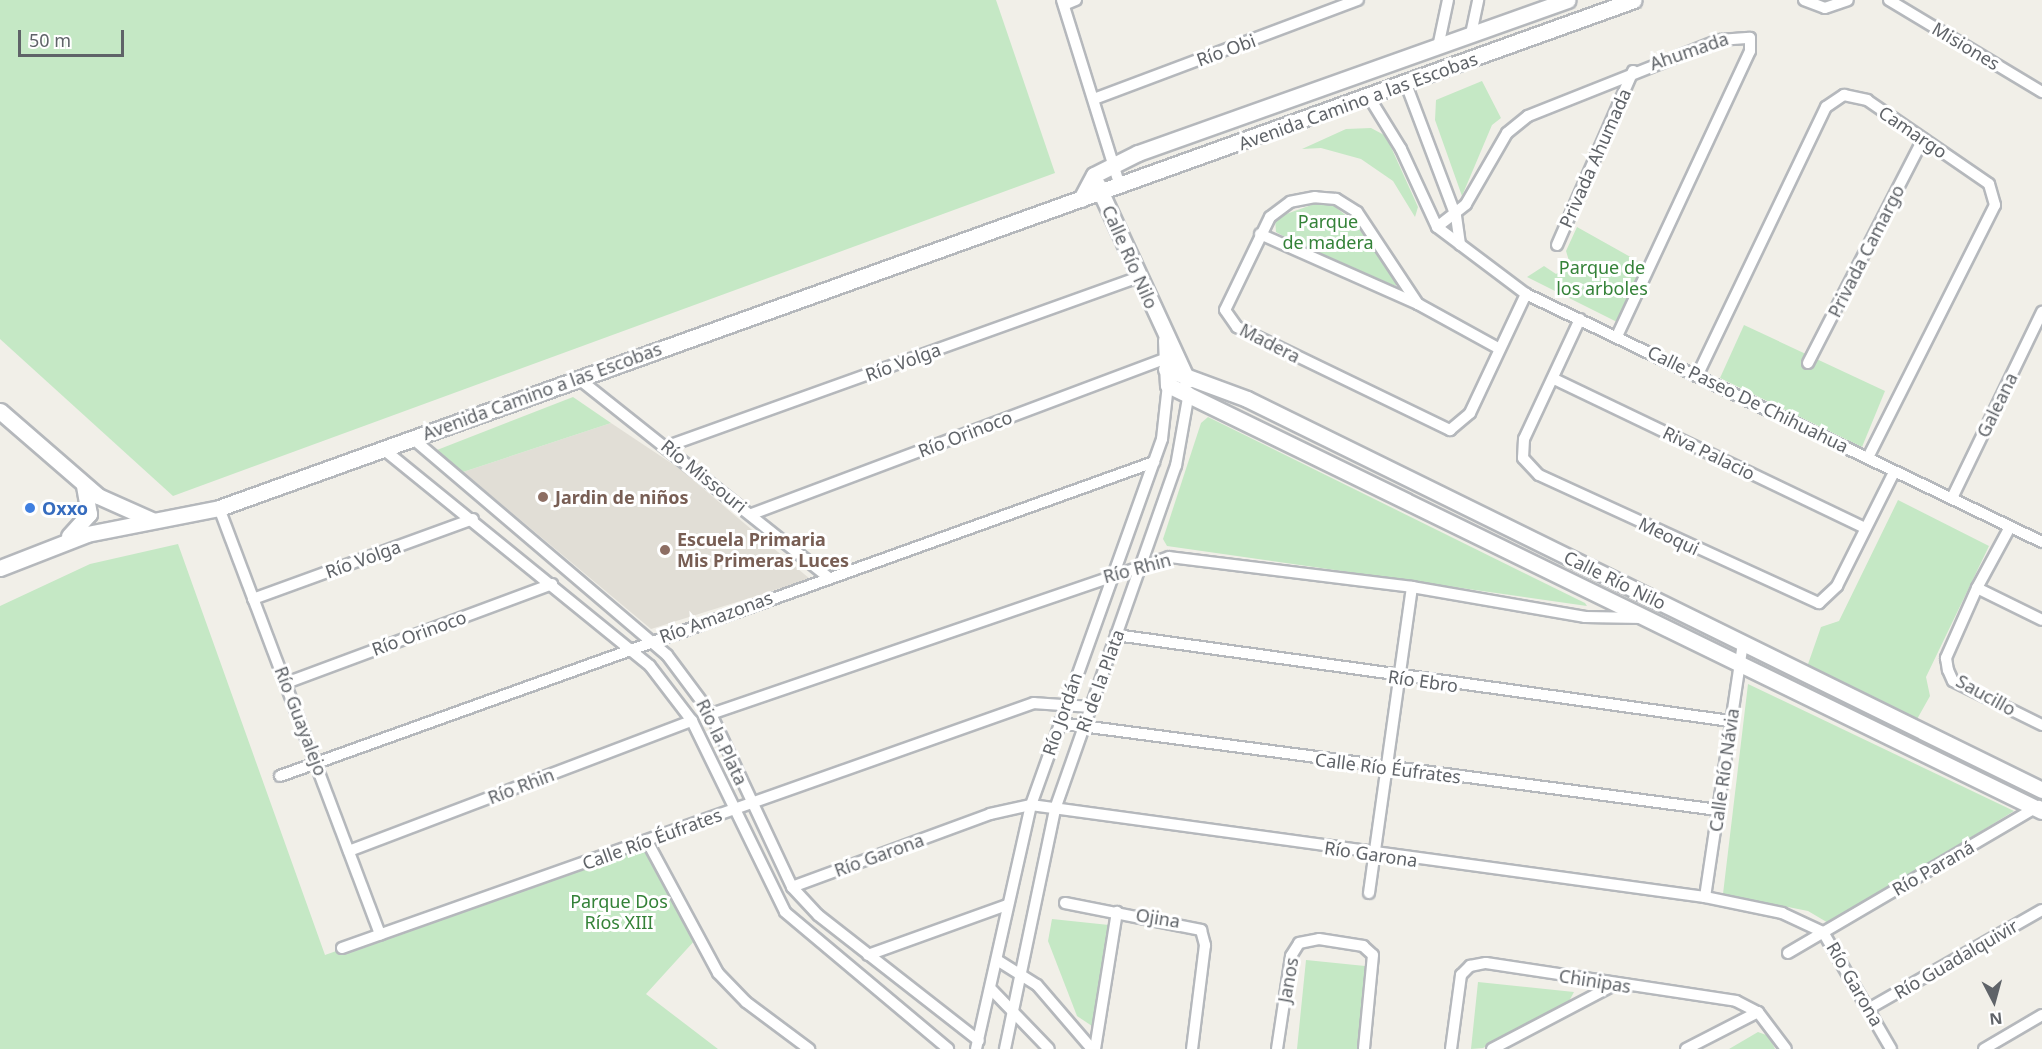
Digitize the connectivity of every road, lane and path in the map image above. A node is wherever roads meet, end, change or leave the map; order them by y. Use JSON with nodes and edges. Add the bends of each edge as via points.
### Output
{"nodes":[{"id":1,"x":1076,"y":0,"type":"edge"},
{"id":2,"x":1358,"y":0,"type":"edge"},
{"id":3,"x":1448,"y":0,"type":"edge"},
{"id":4,"x":1478,"y":0,"type":"edge"},
{"id":5,"x":1568,"y":0,"type":"edge"},
{"id":6,"x":1634,"y":0,"type":"edge"},
{"id":7,"x":1804,"y":0,"type":"edge"},
{"id":8,"x":1848,"y":0,"type":"edge"},
{"id":9,"x":1889,"y":0,"type":"edge"},
{"id":10,"x":1063,"y":2,"type":"edge"},
{"id":11,"x":1616,"y":3,"type":"edge"},
{"id":12,"x":1471,"y":34,"type":"junction"},
{"id":13,"x":1438,"y":47,"type":"junction"},
{"id":14,"x":1633,"y":71,"type":"junction"},
{"id":15,"x":1406,"y":84,"type":"junction"},
{"id":16,"x":2042,"y":92,"type":"edge"},
{"id":17,"x":1369,"y":97,"type":"junction"},
{"id":18,"x":1094,"y":99,"type":"junction"},
{"id":19,"x":1923,"y":139,"type":"junction"},
{"id":20,"x":1113,"y":163,"type":"junction"},
{"id":21,"x":1094,"y":175,"type":"junction"},
{"id":22,"x":1120,"y":186,"type":"junction"},
{"id":23,"x":1101,"y":192,"type":"junction"},
{"id":24,"x":1081,"y":199,"type":"junction"},
{"id":25,"x":1455,"y":216,"type":"junction"},
{"id":26,"x":1437,"y":227,"type":"junction"},
{"id":27,"x":1260,"y":234,"type":"junction"},
{"id":28,"x":1461,"y":245,"type":"junction"},
{"id":29,"x":1557,"y":245,"type":"dead end"},
{"id":30,"x":1139,"y":277,"type":"junction"},
{"id":31,"x":1526,"y":294,"type":"junction"},
{"id":32,"x":1418,"y":304,"type":"junction"},
{"id":33,"x":2042,"y":312,"type":"edge"},
{"id":34,"x":1580,"y":319,"type":"junction"},
{"id":35,"x":1617,"y":336,"type":"junction"},
{"id":36,"x":1498,"y":348,"type":"junction"},
{"id":37,"x":1170,"y":361,"type":"junction"},
{"id":38,"x":1808,"y":363,"type":"dead end"},
{"id":39,"x":1186,"y":374,"type":"junction"},
{"id":40,"x":1698,"y":374,"type":"junction"},
{"id":41,"x":579,"y":379,"type":"junction"},
{"id":42,"x":1554,"y":379,"type":"junction"},
{"id":43,"x":1168,"y":385,"type":"junction"},
{"id":44,"x":1189,"y":392,"type":"junction"},
{"id":45,"x":0,"y":411,"type":"edge"},
{"id":46,"x":412,"y":438,"type":"junction"},
{"id":47,"x":668,"y":446,"type":"junction"},
{"id":48,"x":382,"y":448,"type":"junction"},
{"id":49,"x":1868,"y":458,"type":"junction"},
{"id":50,"x":1154,"y":462,"type":"junction"},
{"id":51,"x":1894,"y":472,"type":"junction"},
{"id":52,"x":84,"y":485,"type":"junction"},
{"id":53,"x":1953,"y":498,"type":"junction"},
{"id":54,"x":219,"y":508,"type":"junction"},
{"id":55,"x":752,"y":514,"type":"junction"},
{"id":56,"x":473,"y":519,"type":"junction"},
{"id":57,"x":154,"y":521,"type":"junction"},
{"id":58,"x":2010,"y":527,"type":"junction"},
{"id":59,"x":1865,"y":528,"type":"junction"},
{"id":60,"x":2040,"y":537,"type":"edge"},
{"id":61,"x":58,"y":542,"type":"junction"},
{"id":62,"x":1143,"y":563,"type":"junction"},
{"id":63,"x":0,"y":568,"type":"edge"},
{"id":64,"x":1114,"y":573,"type":"junction"},
{"id":65,"x":827,"y":576,"type":"junction"},
{"id":66,"x":552,"y":584,"type":"junction"},
{"id":67,"x":1412,"y":587,"type":"junction"},
{"id":68,"x":1977,"y":588,"type":"junction"},
{"id":69,"x":253,"y":599,"type":"junction"},
{"id":70,"x":1652,"y":618,"type":"junction"},
{"id":71,"x":2042,"y":620,"type":"edge"},
{"id":72,"x":1116,"y":635,"type":"junction"},
{"id":73,"x":651,"y":641,"type":"junction"},
{"id":74,"x":1743,"y":643,"type":"junction"},
{"id":75,"x":631,"y":648,"type":"junction"},
{"id":76,"x":1740,"y":662,"type":"junction"},
{"id":77,"x":1400,"y":679,"type":"junction"},
{"id":78,"x":286,"y":683,"type":"junction"},
{"id":79,"x":1065,"y":703,"type":"junction"},
{"id":80,"x":1090,"y":707,"type":"junction"},
{"id":81,"x":711,"y":714,"type":"junction"},
{"id":82,"x":692,"y":721,"type":"junction"},
{"id":83,"x":1730,"y":721,"type":"junction"},
{"id":84,"x":1059,"y":723,"type":"junction"},
{"id":85,"x":2042,"y":725,"type":"edge"},
{"id":86,"x":1083,"y":727,"type":"junction"},
{"id":87,"x":317,"y":762,"type":"junction"},
{"id":88,"x":1387,"y":768,"type":"junction"},
{"id":89,"x":280,"y":776,"type":"dead end"},
{"id":90,"x":2042,"y":790,"type":"edge"},
{"id":91,"x":752,"y":803,"type":"junction"},
{"id":92,"x":1031,"y":805,"type":"junction"},
{"id":93,"x":2040,"y":808,"type":"edge"},
{"id":94,"x":734,"y":809,"type":"junction"},
{"id":95,"x":1055,"y":809,"type":"junction"},
{"id":96,"x":1718,"y":810,"type":"junction"},
{"id":97,"x":648,"y":841,"type":"junction"},
{"id":98,"x":350,"y":851,"type":"junction"},
{"id":99,"x":1375,"y":855,"type":"junction"},
{"id":100,"x":792,"y":887,"type":"junction"},
{"id":101,"x":1370,"y":893,"type":"dead end"},
{"id":102,"x":1705,"y":897,"type":"junction"},
{"id":103,"x":1065,"y":903,"type":"dead end"},
{"id":104,"x":1007,"y":905,"type":"junction"},
{"id":105,"x":2042,"y":910,"type":"edge"},
{"id":106,"x":1117,"y":912,"type":"junction"},
{"id":107,"x":1823,"y":932,"type":"junction"},
{"id":108,"x":380,"y":935,"type":"junction"},
{"id":109,"x":342,"y":948,"type":"dead end"},
{"id":110,"x":1788,"y":953,"type":"dead end"},
{"id":111,"x":868,"y":955,"type":"junction"},
{"id":112,"x":997,"y":960,"type":"junction"},
{"id":113,"x":1022,"y":973,"type":"junction"},
{"id":114,"x":1614,"y":985,"type":"junction"},
{"id":115,"x":991,"y":989,"type":"junction"},
{"id":116,"x":1870,"y":1008,"type":"junction"},
{"id":117,"x":1014,"y":1012,"type":"junction"},
{"id":118,"x":1758,"y":1012,"type":"junction"},
{"id":119,"x":2042,"y":1015,"type":"edge"},
{"id":120,"x":978,"y":1045,"type":"edge"},
{"id":121,"x":809,"y":1049,"type":"edge"},
{"id":122,"x":948,"y":1049,"type":"edge"},
{"id":123,"x":1005,"y":1049,"type":"edge"},
{"id":124,"x":1049,"y":1049,"type":"edge"},
{"id":125,"x":1094,"y":1049,"type":"edge"},
{"id":126,"x":1192,"y":1049,"type":"edge"},
{"id":127,"x":1276,"y":1049,"type":"edge"},
{"id":128,"x":1364,"y":1049,"type":"edge"},
{"id":129,"x":1451,"y":1049,"type":"edge"},
{"id":130,"x":1492,"y":1049,"type":"edge"},
{"id":131,"x":1686,"y":1049,"type":"edge"},
{"id":132,"x":1786,"y":1049,"type":"edge"},
{"id":133,"x":1892,"y":1049,"type":"edge"},
{"id":134,"x":1984,"y":1049,"type":"edge"}],
"edges":[{"from":1,"to":10,"type":"street"},
{"from":2,"to":18,"type":"street","name":"Río Obi"},
{"from":3,"to":13,"type":"street"},
{"from":4,"to":12,"type":"street"},
{"from":5,"to":12,"type":"street","name":"Avenida Camino a las Escobas"},
{"from":6,"to":11,"type":"street","name":"Avenida Camino a las Escobas"},
{"from":7,"to":8,"type":"street","via":[[1825,8]]},
{"from":9,"to":16,"type":"street","name":"Misiones"},
{"from":10,"to":18,"type":"street"},
{"from":11,"to":15,"type":"street","name":"Avenida Camino a las Escobas"},
{"from":12,"to":13,"type":"street","name":"Avenida Camino a las Escobas"},
{"from":13,"to":20,"type":"street","name":"Avenida Camino a las Escobas"},
{"from":14,"to":25,"type":"street","name":"Ahumada","via":[[1518,123]]},
{"from":14,"to":29,"type":"street","name":"Privada Ahumada"},
{"from":14,"to":35,"type":"street","name":"Ahumada","via":[[1735,35],[1752,42]]},
{"from":15,"to":17,"type":"street","name":"Avenida Camino a las Escobas"},
{"from":15,"to":25,"type":"street"},
{"from":17,"to":22,"type":"street","name":"Avenida Camino a las Escobas"},
{"from":17,"to":26,"type":"street","name":"Calle Paseo De Chihuahua","via":[[1401,149]]},
{"from":18,"to":20,"type":"street"},
{"from":19,"to":38,"type":"street","name":"Privada Camargo"},
{"from":19,"to":40,"type":"street","name":"Camargo","via":[[1855,96],[1844,95],[1826,107]]},
{"from":19,"to":49,"type":"street","name":"Camargo","via":[[1989,184],[1995,205]]},
{"from":20,"to":21,"type":"street","name":"Avenida Camino a las Escobas"},
{"from":20,"to":22,"type":"street"},
{"from":21,"to":23,"type":"street","name":"Calle Río Nilo"},
{"from":21,"to":24,"type":"street","name":"Avenida Camino a las Escobas"},
{"from":22,"to":23,"type":"street","name":"Avenida Camino a las Escobas"},
{"from":23,"to":24,"type":"street","name":"Avenida Camino a las Escobas"},
{"from":23,"to":30,"type":"street","name":"Calle Río Nilo"},
{"from":24,"to":41,"type":"street","name":"Avenida Camino a las Escobas"},
{"from":25,"to":26,"type":"street","name":"Ahumada"},
{"from":25,"to":28,"type":"street"},
{"from":26,"to":28,"type":"street","name":"Calle Paseo De Chihuahua"},
{"from":27,"to":32,"type":"street"},
{"from":27,"to":32,"type":"street","via":[[1275,211],[1290,202],[1336,199],[1364,220]]},
{"from":27,"to":36,"type":"street","name":"Madera","via":[[1226,303],[1230,322],[1437,428],[1450,430],[1463,423]]},
{"from":28,"to":31,"type":"street","name":"Calle Paseo De Chihuahua"},
{"from":30,"to":37,"type":"street","name":"Calle Río Nilo","via":[[1166,340]]},
{"from":30,"to":47,"type":"street","name":"Río Volga"},
{"from":31,"to":34,"type":"street","name":"Calle Paseo De Chihuahua"},
{"from":31,"to":36,"type":"street","name":"Madera"},
{"from":32,"to":36,"type":"street"},
{"from":33,"to":53,"type":"street","name":"Galeana"},
{"from":34,"to":35,"type":"street","name":"Calle Paseo De Chihuahua"},
{"from":34,"to":42,"type":"street","name":"Meoqui"},
{"from":35,"to":40,"type":"street","name":"Calle Paseo De Chihuahua"},
{"from":37,"to":39,"type":"street","name":"Calle Río Nilo"},
{"from":37,"to":43,"type":"street","name":"Calle Río Nilo"},
{"from":37,"to":55,"type":"street","name":"Río Orinoco"},
{"from":39,"to":44,"type":"street"},
{"from":39,"to":74,"type":"street","name":"Calle Río Nilo"},
{"from":40,"to":49,"type":"street","name":"Calle Paseo De Chihuahua"},
{"from":41,"to":46,"type":"street","name":"Avenida Camino a las Escobas"},
{"from":41,"to":47,"type":"street","name":"Río Missouri"},
{"from":42,"to":59,"type":"street","name":"Riva Palacio"},
{"from":42,"to":59,"type":"street","name":"Meoqui","via":[[1522,452],[1532,471],[1550,480],[1811,602],[1832,595]]},
{"from":43,"to":44,"type":"street","name":"Calle Río Nilo"},
{"from":43,"to":50,"type":"street","name":"Río Jordán","via":[[1166,422]]},
{"from":44,"to":62,"type":"street","name":"Ri de la Plata","via":[[1176,466]]},
{"from":44,"to":70,"type":"street","name":"Calle Río Nilo"},
{"from":45,"to":52,"type":"street"},
{"from":46,"to":48,"type":"street","name":"Avenida Camino a las Escobas"},
{"from":46,"to":73,"type":"street","name":"Rio la Plata"},
{"from":47,"to":55,"type":"street","name":"Río Missouri"},
{"from":48,"to":54,"type":"street","name":"Avenida Camino a las Escobas"},
{"from":48,"to":56,"type":"street","name":"Rio la Plata"},
{"from":49,"to":51,"type":"street","name":"Calle Paseo De Chihuahua"},
{"from":50,"to":64,"type":"street","name":"Río Jordán"},
{"from":50,"to":65,"type":"street","name":"Río Amazonas"},
{"from":51,"to":53,"type":"street","name":"Calle Paseo De Chihuahua"},
{"from":51,"to":59,"type":"street","name":"Meoqui"},
{"from":52,"to":57,"type":"street","via":[[111,504]]},
{"from":52,"to":61,"type":"street","via":[[86,520]]},
{"from":53,"to":58,"type":"street","name":"Calle Paseo De Chihuahua"},
{"from":54,"to":57,"type":"street","name":"Avenida Camino a las Escobas"},
{"from":54,"to":69,"type":"street","name":"Río Guayalejo"},
{"from":55,"to":65,"type":"street","name":"Río Missouri"},
{"from":56,"to":66,"type":"street","name":"Rio la Plata"},
{"from":56,"to":69,"type":"street","name":"Río Volga"},
{"from":57,"to":61,"type":"street","name":"Avenida Camino a las Escobas"},
{"from":58,"to":60,"type":"street","name":"Calle Paseo De Chihuahua"},
{"from":58,"to":68,"type":"street","name":"Saucillo"},
{"from":61,"to":63,"type":"street","name":"Avenida Camino a las Escobas"},
{"from":62,"to":64,"type":"street","name":"Río Rhin"},
{"from":62,"to":67,"type":"street","name":"Río Rhin","via":[[1182,556]]},
{"from":62,"to":72,"type":"street","name":"Ri de la Plata"},
{"from":64,"to":79,"type":"street","name":"Río Jordán"},
{"from":64,"to":81,"type":"street","name":"Río Rhin"},
{"from":65,"to":73,"type":"street","name":"Río Amazonas"},
{"from":66,"to":75,"type":"street","name":"Rio la Plata"},
{"from":66,"to":78,"type":"street","name":"Río Orinoco"},
{"from":67,"to":70,"type":"street","name":"Río Rhin","via":[[1585,617]]},
{"from":67,"to":77,"type":"street"},
{"from":68,"to":71,"type":"street"},
{"from":68,"to":85,"type":"street","name":"Saucillo","via":[[1946,658],[1953,681]]},
{"from":69,"to":78,"type":"street","name":"Río Guayalejo"},
{"from":70,"to":76,"type":"street","name":"Calle Río Nilo"},
{"from":72,"to":77,"type":"street","name":"Río Ebro"},
{"from":72,"to":80,"type":"street","name":"Ri de la Plata"},
{"from":73,"to":75,"type":"street","name":"Río Amazonas"},
{"from":73,"to":81,"type":"street","name":"Rio la Plata","via":[[682,671]]},
{"from":74,"to":76,"type":"street","name":"Calle Río Návia"},
{"from":74,"to":90,"type":"street","name":"Calle Río Nilo"},
{"from":75,"to":82,"type":"street","name":"Rio la Plata","via":[[667,684]]},
{"from":75,"to":87,"type":"street","name":"Río Amazonas"},
{"from":76,"to":83,"type":"street","name":"Calle Río Návia"},
{"from":76,"to":93,"type":"street","name":"Calle Río Nilo"},
{"from":77,"to":83,"type":"street","name":"Río Ebro"},
{"from":77,"to":88,"type":"street"},
{"from":78,"to":87,"type":"street","name":"Río Guayalejo"},
{"from":79,"to":80,"type":"street","name":"Calle Río Éufrates"},
{"from":79,"to":84,"type":"street","name":"Río Jordán"},
{"from":79,"to":91,"type":"street","name":"Calle Río Éufrates","via":[[1034,703]]},
{"from":80,"to":86,"type":"street","name":"Ri de la Plata"},
{"from":81,"to":91,"type":"street","name":"Rio la Plata"},
{"from":82,"to":94,"type":"street","name":"Rio la Plata"},
{"from":82,"to":98,"type":"street","name":"Río Rhin"},
{"from":83,"to":96,"type":"street","name":"Calle Río Návia"},
{"from":84,"to":86,"type":"street","name":"Calle Río Éufrates"},
{"from":84,"to":92,"type":"street","name":"Río Jordán"},
{"from":86,"to":88,"type":"street","name":"Calle Río Éufrates"},
{"from":86,"to":95,"type":"street","name":"Ri de la Plata"},
{"from":87,"to":89,"type":"street","name":"Río Amazonas"},
{"from":87,"to":98,"type":"street","name":"Río Guayalejo"},
{"from":88,"to":96,"type":"street","name":"Calle Río Éufrates"},
{"from":88,"to":99,"type":"street"},
{"from":91,"to":94,"type":"street","name":"Calle Río Éufrates"},
{"from":91,"to":100,"type":"street","name":"Rio la Plata"},
{"from":92,"to":95,"type":"street","name":"Río Garona"},
{"from":92,"to":100,"type":"street","name":"Río Garona","via":[[990,814]]},
{"from":92,"to":104,"type":"street","name":"Río Jordán"},
{"from":93,"to":107,"type":"street","name":"Río Paraná"},
{"from":94,"to":97,"type":"street","name":"Calle Río Éufrates"},
{"from":94,"to":122,"type":"street","name":"Rio la Plata","via":[[785,912]]},
{"from":95,"to":99,"type":"street","name":"Río Garona"},
{"from":95,"to":113,"type":"street","name":"Ri de la Plata"},
{"from":96,"to":102,"type":"street","name":"Calle Río Návia"},
{"from":97,"to":108,"type":"street","name":"Calle Río Éufrates"},
{"from":97,"to":121,"type":"street","via":[[718,973],[746,1002]]},
{"from":98,"to":108,"type":"street","name":"Río Guayalejo"},
{"from":99,"to":101,"type":"street"},
{"from":99,"to":102,"type":"street","name":"Río Garona"},
{"from":100,"to":111,"type":"street","name":"Rio la Plata"},
{"from":102,"to":107,"type":"street","name":"Río Garona","via":[[1782,913]]},
{"from":103,"to":106,"type":"street","name":"Ojina"},
{"from":104,"to":111,"type":"street"},
{"from":104,"to":112,"type":"street","name":"Río Jordán"},
{"from":105,"to":116,"type":"street","name":"Río Guadalquivir"},
{"from":106,"to":125,"type":"street"},
{"from":106,"to":126,"type":"street","name":"Ojina","via":[[1201,930],[1204,945]]},
{"from":107,"to":110,"type":"street","name":"Río Paraná"},
{"from":107,"to":116,"type":"street","name":"Río Garona"},
{"from":108,"to":109,"type":"street","name":"Calle Río Éufrates"},
{"from":111,"to":120,"type":"street","name":"Rio la Plata"},
{"from":112,"to":113,"type":"street"},
{"from":112,"to":115,"type":"street","name":"Río Jordán"},
{"from":113,"to":117,"type":"street"},
{"from":113,"to":125,"type":"street"},
{"from":114,"to":118,"type":"street","name":"Chinipas","via":[[1712,996]]},
{"from":114,"to":129,"type":"street","name":"Chinipas","via":[[1498,964],[1470,966],[1458,984]]},
{"from":114,"to":130,"type":"street"},
{"from":115,"to":117,"type":"street"},
{"from":115,"to":120,"type":"street","name":"Río Jordán"},
{"from":116,"to":133,"type":"street","name":"Río Garona"},
{"from":117,"to":123,"type":"street"},
{"from":117,"to":124,"type":"street"},
{"from":118,"to":131,"type":"street"},
{"from":118,"to":132,"type":"street"},
{"from":119,"to":134,"type":"street"},
{"from":127,"to":128,"type":"street","name":"Janos","via":[[1291,956],[1299,943],[1319,939],[1363,946],[1373,955]]}]}
